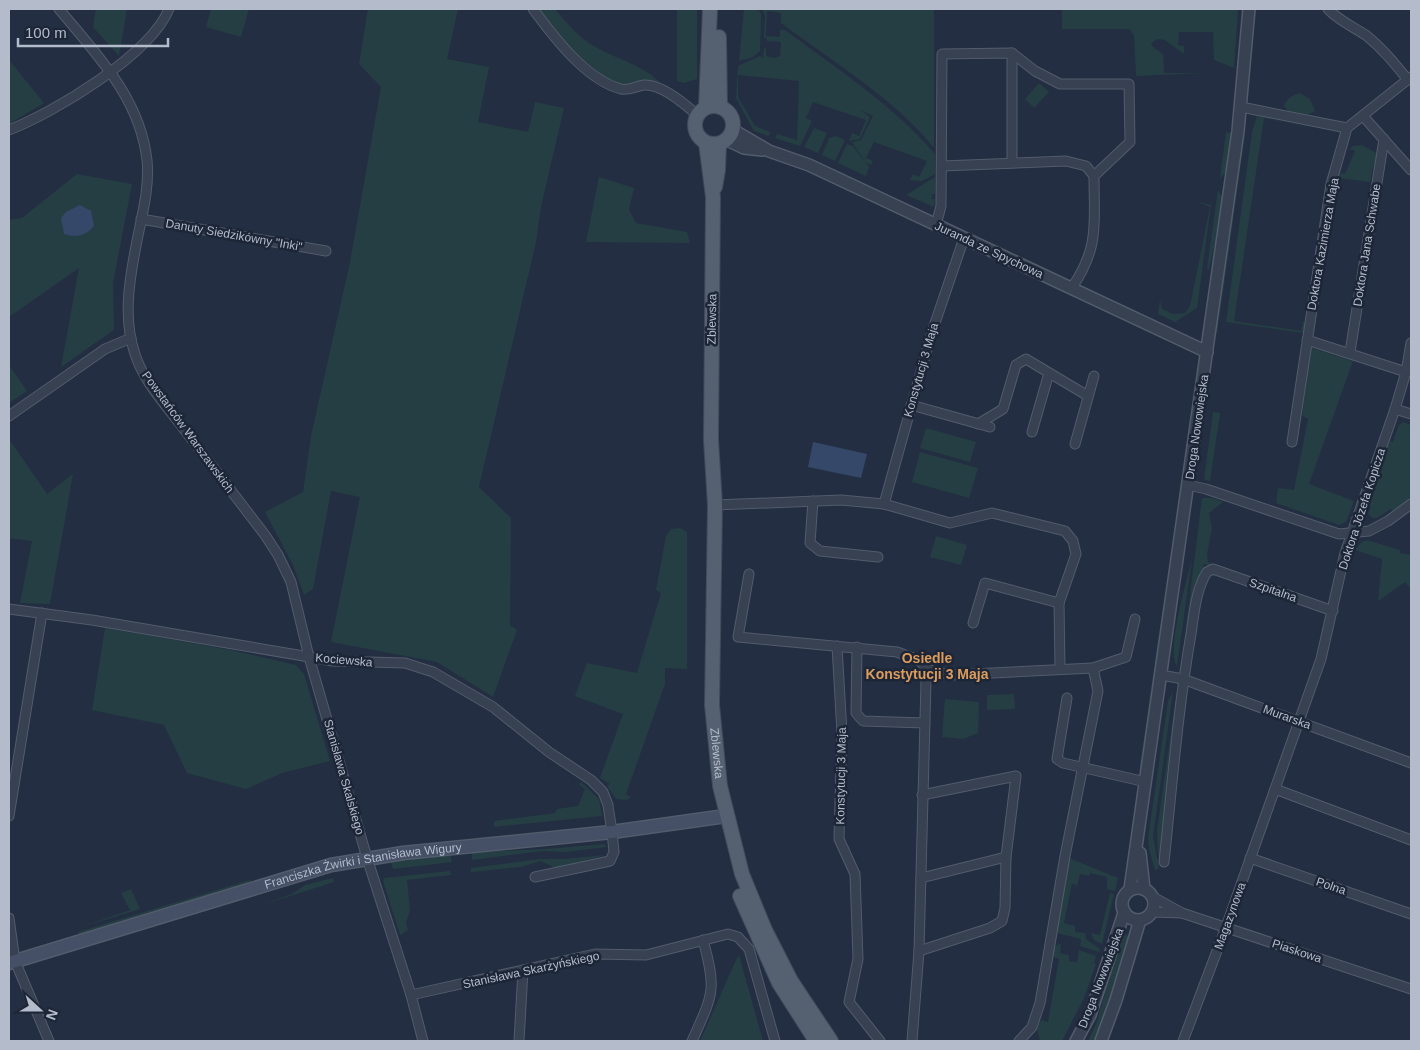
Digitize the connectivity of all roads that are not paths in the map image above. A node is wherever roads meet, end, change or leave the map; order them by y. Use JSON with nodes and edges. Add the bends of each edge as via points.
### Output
{"nodes":[{"id":1,"x":59,"y":9,"type":"edge"},
{"id":2,"x":169,"y":9,"type":"edge"},
{"id":3,"x":533,"y":9,"type":"edge"},
{"id":4,"x":710,"y":9,"type":"edge"},
{"id":5,"x":719,"y":9,"type":"edge"},
{"id":6,"x":1249,"y":9,"type":"edge"},
{"id":7,"x":1328,"y":9,"type":"edge"},
{"id":8,"x":1012,"y":53,"type":"junction"},
{"id":9,"x":110,"y":71,"type":"junction"},
{"id":10,"x":1409,"y":78,"type":"edge"},
{"id":11,"x":1241,"y":107,"type":"junction"},
{"id":12,"x":708,"y":110,"type":"junction"},
{"id":13,"x":1363,"y":116,"type":"junction"},
{"id":14,"x":1347,"y":128,"type":"junction"},
{"id":15,"x":9,"y":130,"type":"edge"},
{"id":16,"x":1384,"y":138,"type":"junction"},
{"id":17,"x":721,"y":139,"type":"junction"},
{"id":18,"x":1012,"y":162,"type":"junction"},
{"id":19,"x":942,"y":166,"type":"junction"},
{"id":20,"x":1411,"y":170,"type":"edge"},
{"id":21,"x":1094,"y":176,"type":"junction"},
{"id":22,"x":141,"y":219,"type":"junction"},
{"id":23,"x":936,"y":225,"type":"junction"},
{"id":24,"x":964,"y":238,"type":"junction"},
{"id":25,"x":326,"y":251,"type":"dead end"},
{"id":26,"x":1071,"y":289,"type":"junction"},
{"id":27,"x":131,"y":338,"type":"junction"},
{"id":28,"x":1307,"y":340,"type":"junction"},
{"id":29,"x":1411,"y":343,"type":"edge"},
{"id":30,"x":1207,"y":352,"type":"junction"},
{"id":31,"x":1350,"y":352,"type":"junction"},
{"id":32,"x":1049,"y":372,"type":"junction"},
{"id":33,"x":1406,"y":372,"type":"junction"},
{"id":34,"x":1094,"y":376,"type":"dead end"},
{"id":35,"x":1088,"y":396,"type":"junction"},
{"id":36,"x":911,"y":405,"type":"junction"},
{"id":37,"x":1395,"y":409,"type":"junction"},
{"id":38,"x":1411,"y":414,"type":"edge"},
{"id":39,"x":9,"y":416,"type":"edge"},
{"id":40,"x":978,"y":424,"type":"junction"},
{"id":41,"x":990,"y":427,"type":"dead end"},
{"id":42,"x":1032,"y":432,"type":"dead end"},
{"id":43,"x":711,"y":440,"type":"junction"},
{"id":44,"x":1292,"y":442,"type":"dead end"},
{"id":45,"x":1075,"y":444,"type":"dead end"},
{"id":46,"x":1188,"y":486,"type":"junction"},
{"id":47,"x":812,"y":501,"type":"junction"},
{"id":48,"x":884,"y":504,"type":"junction"},
{"id":49,"x":1411,"y":504,"type":"edge"},
{"id":50,"x":715,"y":505,"type":"junction"},
{"id":51,"x":1352,"y":533,"type":"junction"},
{"id":52,"x":878,"y":557,"type":"dead end"},
{"id":53,"x":748,"y":574,"type":"dead end"},
{"id":54,"x":1059,"y":603,"type":"junction"},
{"id":55,"x":9,"y":609,"type":"edge"},
{"id":56,"x":1333,"y":611,"type":"junction"},
{"id":57,"x":42,"y":613,"type":"junction"},
{"id":58,"x":1135,"y":619,"type":"dead end"},
{"id":59,"x":973,"y":624,"type":"dead end"},
{"id":60,"x":1327,"y":639,"type":"joint"},
{"id":61,"x":837,"y":646,"type":"junction"},
{"id":62,"x":857,"y":647,"type":"junction"},
{"id":63,"x":309,"y":657,"type":"junction"},
{"id":64,"x":1093,"y":668,"type":"junction"},
{"id":65,"x":1060,"y":669,"type":"junction"},
{"id":66,"x":929,"y":670,"type":"junction"},
{"id":67,"x":1161,"y":675,"type":"junction"},
{"id":68,"x":1183,"y":679,"type":"junction"},
{"id":69,"x":1067,"y":698,"type":"dead end"},
{"id":70,"x":1299,"y":721,"type":"junction"},
{"id":71,"x":924,"y":723,"type":"junction"},
{"id":72,"x":1411,"y":763,"type":"edge"},
{"id":73,"x":1083,"y":766,"type":"junction"},
{"id":74,"x":1146,"y":782,"type":"junction"},
{"id":75,"x":1275,"y":789,"type":"junction"},
{"id":76,"x":922,"y":795,"type":"junction"},
{"id":77,"x":9,"y":816,"type":"edge"},
{"id":78,"x":722,"y":816,"type":"junction"},
{"id":79,"x":612,"y":832,"type":"junction"},
{"id":80,"x":1411,"y":840,"type":"edge"},
{"id":81,"x":1138,"y":844,"type":"junction"},
{"id":82,"x":1006,"y":857,"type":"junction"},
{"id":83,"x":367,"y":858,"type":"junction"},
{"id":84,"x":1250,"y":858,"type":"junction"},
{"id":85,"x":1164,"y":862,"type":"dead end"},
{"id":86,"x":535,"y":877,"type":"dead end"},
{"id":87,"x":921,"y":878,"type":"junction"},
{"id":88,"x":1130,"y":889,"type":"junction"},
{"id":89,"x":1144,"y":889,"type":"junction"},
{"id":90,"x":1153,"y":897,"type":"junction"},
{"id":91,"x":1152,"y":912,"type":"junction"},
{"id":92,"x":1182,"y":913,"type":"junction"},
{"id":93,"x":1124,"y":914,"type":"junction"},
{"id":94,"x":1411,"y":914,"type":"edge"},
{"id":95,"x":9,"y":918,"type":"edge"},
{"id":96,"x":1140,"y":920,"type":"junction"},
{"id":97,"x":1226,"y":927,"type":"junction"},
{"id":98,"x":703,"y":940,"type":"junction"},
{"id":99,"x":919,"y":952,"type":"junction"},
{"id":100,"x":12,"y":962,"type":"edge"},
{"id":101,"x":523,"y":970,"type":"junction"},
{"id":102,"x":1411,"y":989,"type":"edge"},
{"id":103,"x":412,"y":995,"type":"junction"},
{"id":104,"x":48,"y":1041,"type":"edge"},
{"id":105,"x":423,"y":1041,"type":"edge"},
{"id":106,"x":519,"y":1041,"type":"edge"},
{"id":107,"x":692,"y":1041,"type":"edge"},
{"id":108,"x":775,"y":1041,"type":"edge"},
{"id":109,"x":816,"y":1041,"type":"edge"},
{"id":110,"x":831,"y":1041,"type":"edge"},
{"id":111,"x":880,"y":1041,"type":"edge"},
{"id":112,"x":912,"y":1041,"type":"edge"},
{"id":113,"x":1019,"y":1041,"type":"edge"},
{"id":114,"x":1076,"y":1041,"type":"edge"},
{"id":115,"x":1101,"y":1041,"type":"edge"},
{"id":116,"x":1183,"y":1041,"type":"edge"}],
"edges":[{"from":1,"to":9,"type":"street","name":"Powstańców Warszawskich"},
{"from":2,"to":9,"type":"street","via":[[152,37]]},
{"from":3,"to":12,"type":"street","via":[[566,50],[601,79],[625,89],[644,85],[660,89]]},
{"from":4,"to":12,"type":"main road"},
{"from":5,"to":12,"type":"main road"},
{"from":6,"to":11,"type":"street","name":"Droga Nowowiejska"},
{"from":7,"to":10,"type":"street","via":[[1384,51]]},
{"from":8,"to":18,"type":"street"},
{"from":8,"to":19,"type":"street","via":[[942,54]]},
{"from":8,"to":21,"type":"street","via":[[1035,71],[1060,84],[1129,84],[1130,142]]},
{"from":9,"to":15,"type":"street","via":[[59,105]]},
{"from":9,"to":22,"type":"street","name":"Powstańców Warszawskich","via":[[127,96],[143,137],[148,161]]},
{"from":10,"to":13,"type":"street"},
{"from":11,"to":14,"type":"street"},
{"from":11,"to":30,"type":"street","name":"Droga Nowowiejska"},
{"from":12,"to":17,"type":"main road","via":[[731,116]]},
{"from":12,"to":17,"type":"main road","via":[[695,121],[697,134]]},
{"from":13,"to":14,"type":"street"},
{"from":13,"to":16,"type":"street"},
{"from":14,"to":28,"type":"street","name":"Doktora Kazimierza Maja","via":[[1331,184]]},
{"from":16,"to":20,"type":"street"},
{"from":16,"to":31,"type":"street","name":"Doktora Jana Schwabe"},
{"from":17,"to":23,"type":"street","name":"Juranda ze Spychowa","via":[[769,151],[809,166]]},
{"from":17,"to":43,"type":"main road","name":"Zblewska","via":[[713,198]]},
{"from":18,"to":19,"type":"street"},
{"from":18,"to":21,"type":"street","via":[[1066,161],[1086,166]]},
{"from":19,"to":23,"type":"street","via":[[941,212]]},
{"from":21,"to":26,"type":"street","via":[[1094,239],[1084,269]]},
{"from":22,"to":25,"type":"street","name":"Danuty Siedzikówny \"Inki\""},
{"from":22,"to":27,"type":"street","name":"Powstańców Warszawskich","via":[[128,298]]},
{"from":23,"to":24,"type":"street","name":"Juranda ze Spychowa"},
{"from":24,"to":26,"type":"street","name":"Juranda ze Spychowa"},
{"from":24,"to":36,"type":"street","name":"Konstytucji 3 Maja"},
{"from":26,"to":30,"type":"street","name":"Juranda ze Spychowa"},
{"from":27,"to":39,"type":"street","via":[[105,349]]},
{"from":27,"to":63,"type":"street","name":"Powstańców Warszawskich","via":[[135,356],[157,393],[278,555],[290,582]]},
{"from":28,"to":31,"type":"street"},
{"from":28,"to":44,"type":"street","name":"Doktora Kazimierza Maja"},
{"from":29,"to":33,"type":"street","name":"Doktora Józefa Kopicza"},
{"from":30,"to":46,"type":"street","name":"Droga Nowowiejska"},
{"from":31,"to":33,"type":"street"},
{"from":32,"to":35,"type":"street"},
{"from":32,"to":40,"type":"street","via":[[1026,359],[1016,365],[1003,409]]},
{"from":32,"to":42,"type":"street"},
{"from":33,"to":37,"type":"street","name":"Doktora Józefa Kopicza"},
{"from":34,"to":35,"type":"street"},
{"from":35,"to":45,"type":"street"},
{"from":36,"to":40,"type":"street"},
{"from":36,"to":48,"type":"street","name":"Konstytucji 3 Maja"},
{"from":37,"to":38,"type":"street"},
{"from":37,"to":51,"type":"street","name":"Doktora Józefa Kopicza"},
{"from":40,"to":41,"type":"street"},
{"from":43,"to":50,"type":"main road","name":"Zblewska"},
{"from":43,"to":78,"type":"main road","name":"Zblewska","via":[[706,494],[703,683],[705,738]]},
{"from":46,"to":51,"type":"street","via":[[1206,489],[1339,534]]},
{"from":46,"to":67,"type":"street","name":"Droga Nowowiejska"},
{"from":47,"to":48,"type":"street"},
{"from":47,"to":50,"type":"street"},
{"from":47,"to":52,"type":"street","via":[[810,543],[820,552]]},
{"from":48,"to":54,"type":"street","via":[[950,523],[992,513],[1065,531],[1073,541],[1076,554]]},
{"from":49,"to":51,"type":"street","via":[[1376,528]]},
{"from":50,"to":78,"type":"main road","name":"Zblewska","via":[[712,705]]},
{"from":51,"to":56,"type":"street","name":"Doktora Józefa Kopicza"},
{"from":53,"to":61,"type":"street","via":[[738,637]]},
{"from":54,"to":59,"type":"street","via":[[985,583]]},
{"from":54,"to":65,"type":"street"},
{"from":55,"to":57,"type":"street","name":"Kociewska"},
{"from":56,"to":60,"type":"street","name":"Doktora Józefa Kopicza"},
{"from":56,"to":68,"type":"street","name":"Szpitalna","via":[[1213,569],[1207,572],[1201,586]]},
{"from":57,"to":63,"type":"street","name":"Kociewska"},
{"from":57,"to":77,"type":"street"},
{"from":58,"to":64,"type":"street","via":[[1126,657]]},
{"from":60,"to":70,"type":"street","name":"Magazynowa"},
{"from":61,"to":62,"type":"street"},
{"from":61,"to":111,"type":"street","name":"Konstytucji 3 Maja","via":[[842,733],[839,840],[855,874],[858,959],[849,1002]]},
{"from":62,"to":66,"type":"street","via":[[898,652],[918,660]]},
{"from":62,"to":71,"type":"street","via":[[856,713],[863,721]]},
{"from":63,"to":79,"type":"street","name":"Kociewska","via":[[405,664],[433,672],[477,696],[603,792]]},
{"from":63,"to":83,"type":"street","name":"Stanisława Skalskiego"},
{"from":64,"to":65,"type":"street"},
{"from":64,"to":73,"type":"street","via":[[1098,692]]},
{"from":65,"to":66,"type":"street","via":[[952,675]]},
{"from":66,"to":71,"type":"street"},
{"from":67,"to":68,"type":"street","name":"Murarska"},
{"from":67,"to":74,"type":"street","name":"Droga Nowowiejska"},
{"from":68,"to":70,"type":"street","name":"Murarska"},
{"from":68,"to":85,"type":"street"},
{"from":69,"to":73,"type":"street","via":[[1057,759]]},
{"from":70,"to":72,"type":"street","name":"Murarska"},
{"from":70,"to":75,"type":"street","name":"Magazynowa"},
{"from":71,"to":76,"type":"street"},
{"from":73,"to":74,"type":"street"},
{"from":73,"to":113,"type":"street","via":[[1040,1004],[1032,1027]]},
{"from":74,"to":81,"type":"street","name":"Droga Nowowiejska"},
{"from":75,"to":80,"type":"street"},
{"from":75,"to":84,"type":"street","name":"Magazynowa"},
{"from":76,"to":82,"type":"street","via":[[1016,776]]},
{"from":76,"to":87,"type":"street"},
{"from":78,"to":79,"type":"main road","name":"Franciszka Żwirki i Stanisława Wigury"},
{"from":78,"to":109,"type":"main road","name":"Zblewska","via":[[735,882],[758,938],[779,983]]},
{"from":78,"to":110,"type":"main road","name":"Zblewska","via":[[765,930],[791,981]]},
{"from":79,"to":83,"type":"main road","name":"Franciszka Żwirki i Stanisława Wigury"},
{"from":79,"to":86,"type":"street","name":"Kociewska","via":[[614,852],[610,861]]},
{"from":81,"to":88,"type":"street","name":"Droga Nowowiejska"},
{"from":81,"to":89,"type":"street","name":"Droga Nowowiejska"},
{"from":82,"to":87,"type":"street"},
{"from":82,"to":99,"type":"street","via":[[1002,921]]},
{"from":83,"to":100,"type":"main road","name":"Franciszka Żwirki i Stanisława Wigury","via":[[322,868]]},
{"from":83,"to":103,"type":"street","name":"Stanisława Skalskiego"},
{"from":84,"to":94,"type":"street","name":"Polna"},
{"from":84,"to":97,"type":"street","name":"Magazynowa"},
{"from":87,"to":99,"type":"street"},
{"from":88,"to":89,"type":"street"},
{"from":88,"to":93,"type":"street","via":[[1121,903]]},
{"from":89,"to":90,"type":"street"},
{"from":90,"to":91,"type":"street"},
{"from":90,"to":92,"type":"street","name":"Piaskowa"},
{"from":91,"to":92,"type":"street","name":"Piaskowa"},
{"from":91,"to":96,"type":"street"},
{"from":92,"to":97,"type":"street","name":"Piaskowa"},
{"from":93,"to":96,"type":"street"},
{"from":93,"to":114,"type":"street","name":"Droga Nowowiejska","via":[[1090,1015]]},
{"from":95,"to":100,"type":"street"},
{"from":96,"to":115,"type":"street","name":"Droga Nowowiejska"},
{"from":97,"to":102,"type":"street","name":"Piaskowa"},
{"from":97,"to":116,"type":"street","name":"Magazynowa"},
{"from":98,"to":101,"type":"street","name":"Stanisława Skarżyńskiego","via":[[646,955],[595,954]]},
{"from":98,"to":107,"type":"street","via":[[712,974],[712,996]]},
{"from":98,"to":108,"type":"street","name":"Stanisława Skarżyńskiego","via":[[728,934],[738,937],[749,949]]},
{"from":99,"to":112,"type":"street"},
{"from":100,"to":104,"type":"street"},
{"from":101,"to":103,"type":"street","name":"Stanisława Skarżyńskiego"},
{"from":101,"to":106,"type":"street"},
{"from":103,"to":105,"type":"street","name":"Stanisława Skalskiego"}]}
